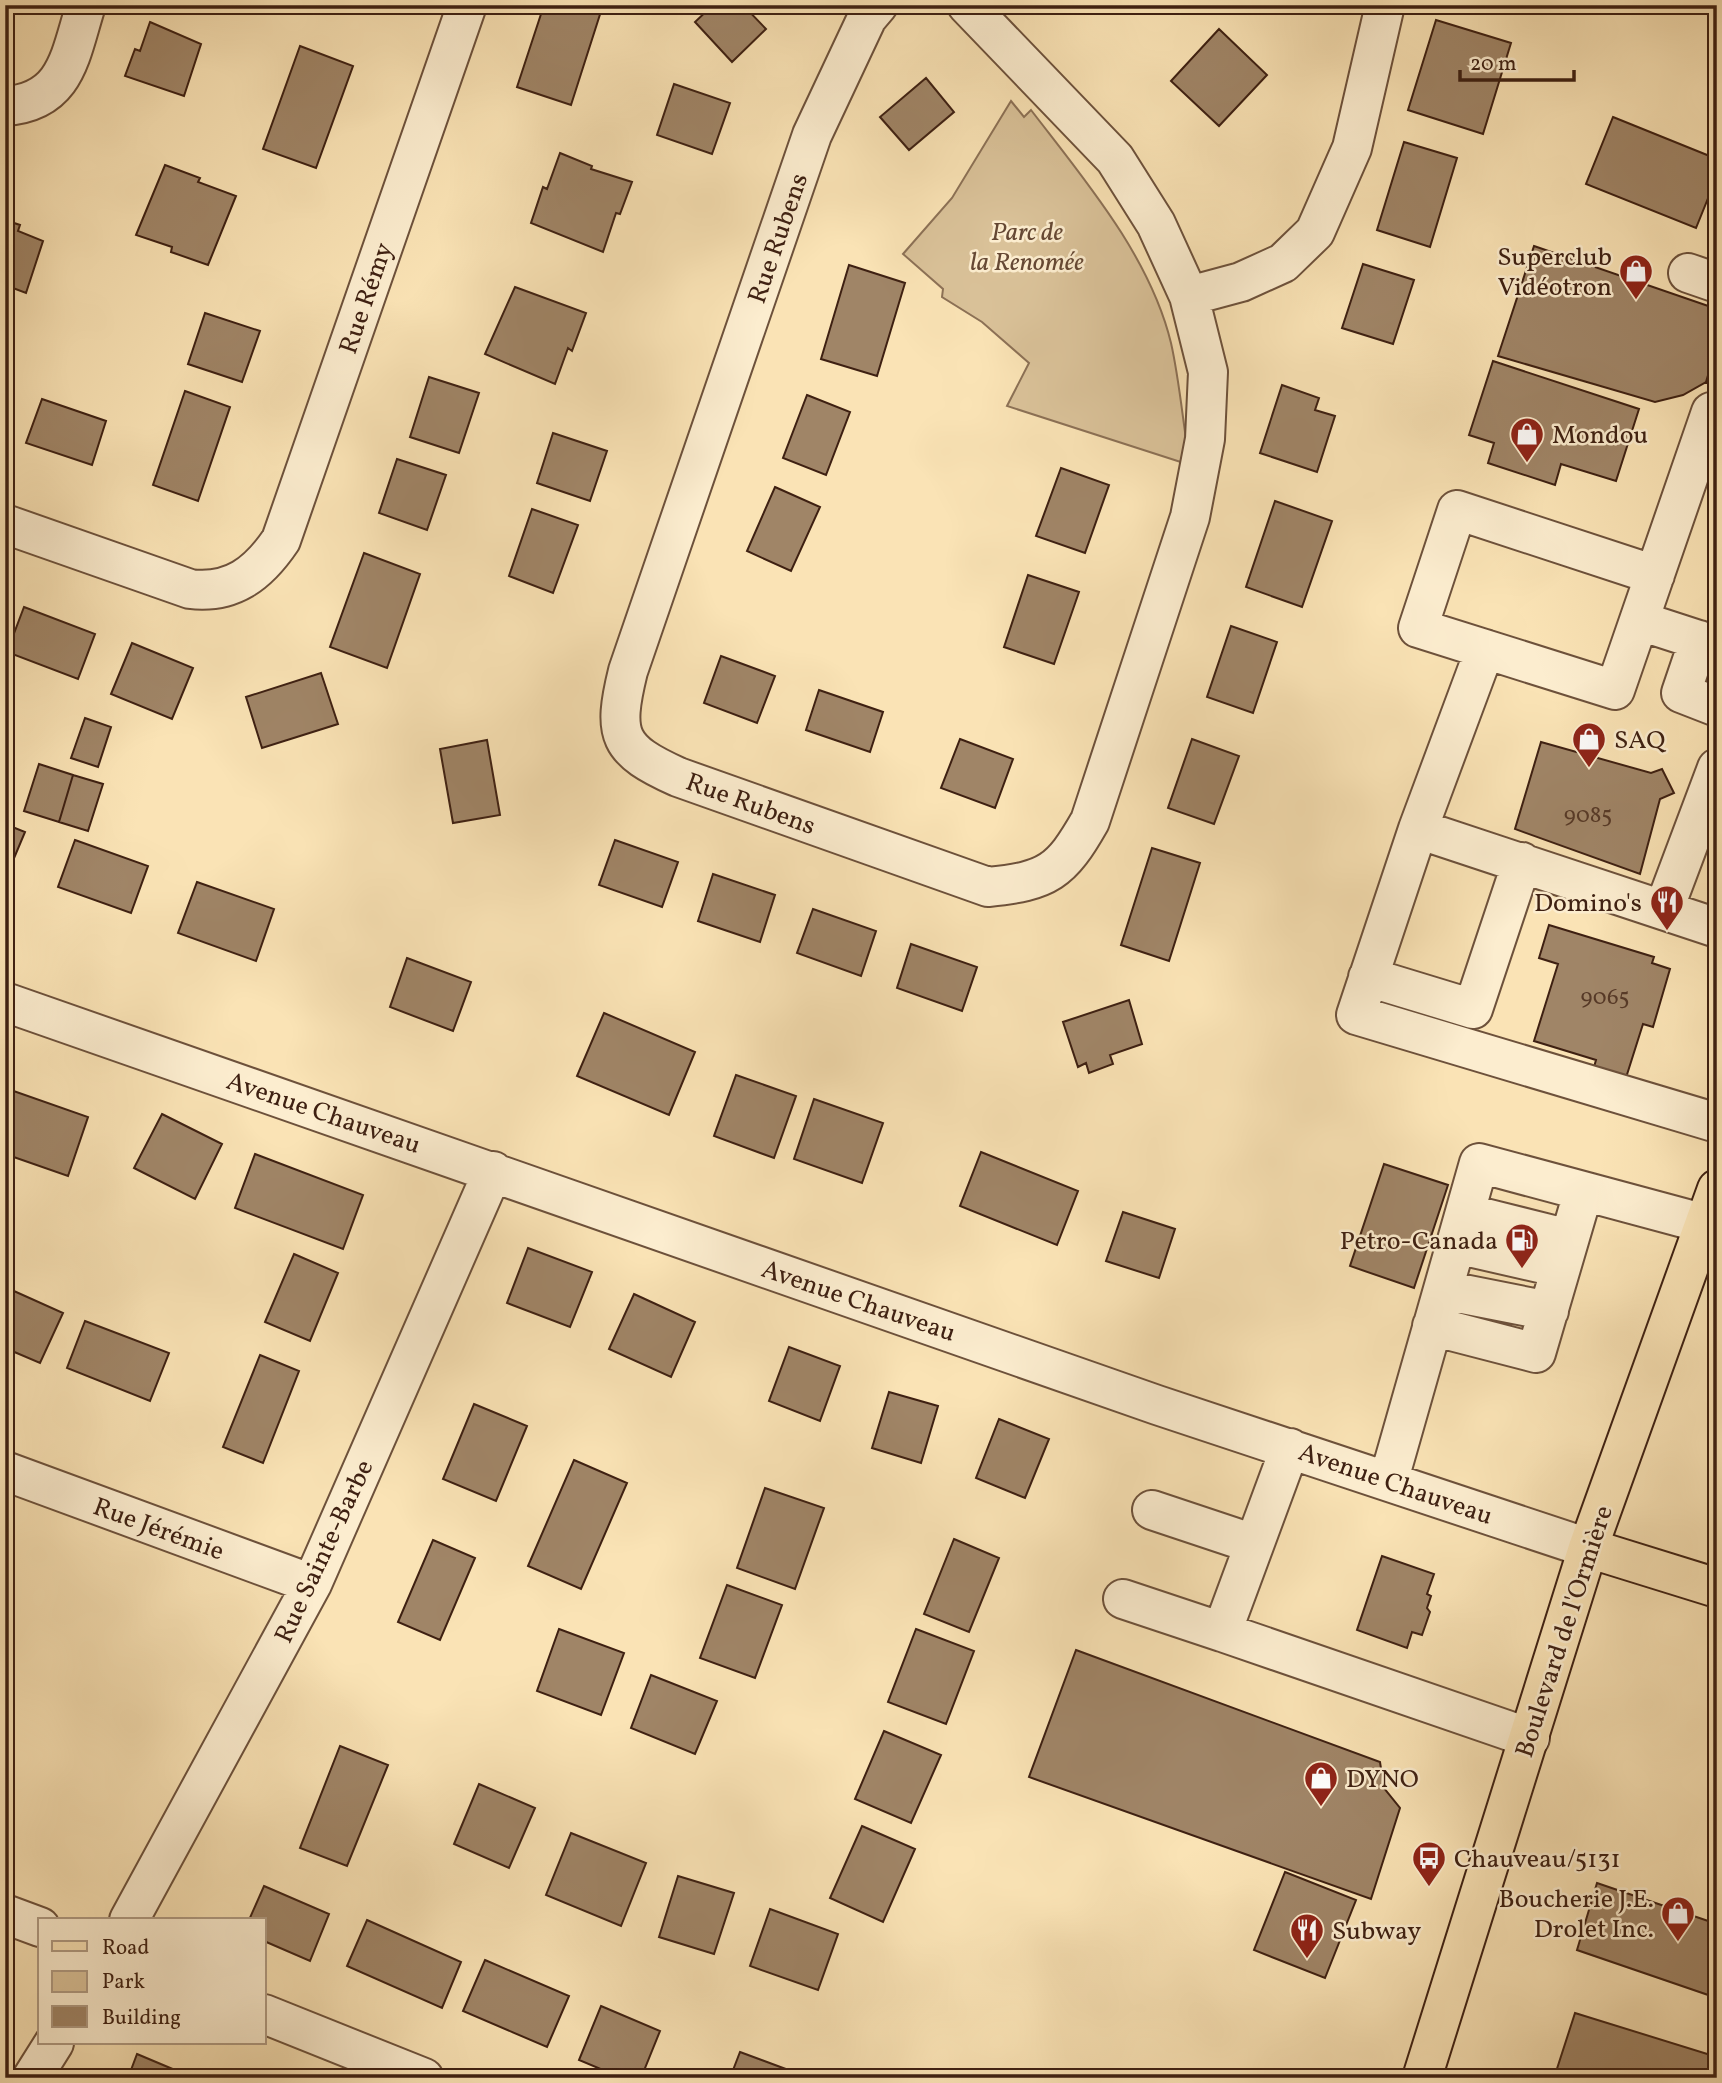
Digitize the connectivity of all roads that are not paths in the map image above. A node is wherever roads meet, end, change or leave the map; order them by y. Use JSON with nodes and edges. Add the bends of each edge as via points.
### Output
{"nodes":[{"id":1,"x":86,"y":5,"type":"edge"},
{"id":2,"x":467,"y":5,"type":"edge"},
{"id":3,"x":878,"y":5,"type":"edge"},
{"id":4,"x":967,"y":5,"type":"edge"},
{"id":5,"x":1385,"y":5,"type":"edge"},
{"id":6,"x":5,"y":106,"type":"edge"},
{"id":7,"x":1189,"y":296,"type":"junction"},
{"id":8,"x":1717,"y":414,"type":"edge"},
{"id":9,"x":5,"y":524,"type":"edge"},
{"id":10,"x":1655,"y":575,"type":"junction"},
{"id":11,"x":1640,"y":621,"type":"junction"},
{"id":12,"x":1708,"y":643,"type":"edge"},
{"id":13,"x":1485,"y":649,"type":"junction"},
{"id":14,"x":1717,"y":707,"type":"edge"},
{"id":15,"x":1717,"y":768,"type":"edge"},
{"id":16,"x":1418,"y":829,"type":"junction"},
{"id":17,"x":1522,"y":862,"type":"junction"},
{"id":18,"x":1664,"y":909,"type":"junction"},
{"id":19,"x":1717,"y":928,"type":"edge"},
{"id":20,"x":1368,"y":977,"type":"junction"},
{"id":21,"x":5,"y":1002,"type":"edge"},
{"id":22,"x":1717,"y":1123,"type":"edge"},
{"id":23,"x":493,"y":1171,"type":"junction"},
{"id":24,"x":1583,"y":1193,"type":"junction"},
{"id":25,"x":1709,"y":1206,"type":"edge"},
{"id":26,"x":1447,"y":1274,"type":"junction"},
{"id":27,"x":1556,"y":1287,"type":"junction"},
{"id":28,"x":1290,"y":1448,"type":"junction"},
{"id":29,"x":5,"y":1471,"type":"edge"},
{"id":30,"x":1389,"y":1479,"type":"junction"},
{"id":31,"x":1152,"y":1510,"type":"dead end"},
{"id":32,"x":1254,"y":1544,"type":"junction"},
{"id":33,"x":1588,"y":1548,"type":"junction"},
{"id":34,"x":312,"y":1584,"type":"junction"},
{"id":35,"x":1717,"y":1588,"type":"edge"},
{"id":36,"x":1123,"y":1600,"type":"dead end"},
{"id":37,"x":1222,"y":1632,"type":"junction"},
{"id":38,"x":1530,"y":1738,"type":"junction"},
{"id":39,"x":5,"y":1914,"type":"edge"},
{"id":40,"x":130,"y":1918,"type":"edge"},
{"id":41,"x":38,"y":1926,"type":"edge"},
{"id":42,"x":266,"y":2015,"type":"edge"},
{"id":43,"x":53,"y":2044,"type":"edge"},
{"id":44,"x":32,"y":2078,"type":"edge"},
{"id":45,"x":424,"y":2078,"type":"edge"},
{"id":46,"x":1422,"y":2078,"type":"edge"}],
"edges":[{"from":1,"to":6,"type":"street","via":[[64,74],[47,94],[29,104]]},
{"from":2,"to":9,"type":"street","name":"Rue Rémy","via":[[281,540],[264,565],[212,592],[190,589]]},
{"from":3,"to":7,"type":"street","name":"Rue Rubens","via":[[867,18],[813,135],[628,671],[620,706],[623,737],[640,760],[988,887],[1041,877],[1070,857],[1090,821],[1190,517],[1205,439],[1208,372]]},
{"from":4,"to":7,"type":"street","name":"Rue Rubens","via":[[1115,159],[1156,224]]},
{"from":5,"to":7,"type":"street","via":[[1352,148],[1315,232],[1283,263],[1241,282]]},
{"from":8,"to":10,"type":"street","via":[[1711,412]]},
{"from":10,"to":11,"type":"street"},
{"from":10,"to":13,"type":"street","via":[[1457,510],[1418,628]]},
{"from":11,"to":12,"type":"street"},
{"from":11,"to":13,"type":"street","via":[[1615,690]]},
{"from":12,"to":14,"type":"street","via":[[1681,692]]},
{"from":13,"to":16,"type":"street"},
{"from":15,"to":18,"type":"street"},
{"from":16,"to":17,"type":"street"},
{"from":16,"to":20,"type":"street"},
{"from":17,"to":18,"type":"street"},
{"from":17,"to":20,"type":"street","via":[[1473,1009]]},
{"from":18,"to":19,"type":"street"},
{"from":20,"to":22,"type":"street","via":[[1356,1014]]},
{"from":21,"to":23,"type":"street","name":"Avenue Chauveau"},
{"from":23,"to":28,"type":"street","name":"Avenue Chauveau"},
{"from":23,"to":34,"type":"street","name":"Rue Sainte-Barbe"},
{"from":24,"to":25,"type":"street"},
{"from":24,"to":26,"type":"street","via":[[1479,1163]]},
{"from":24,"to":27,"type":"street"},
{"from":25,"to":33,"type":"main road","name":"Boulevard de l'Ormière"},
{"from":26,"to":27,"type":"street"},
{"from":26,"to":27,"type":"street"},
{"from":26,"to":27,"type":"street","via":[[1536,1353]]},
{"from":26,"to":30,"type":"street"},
{"from":28,"to":30,"type":"street","name":"Avenue Chauveau"},
{"from":28,"to":32,"type":"street"},
{"from":29,"to":34,"type":"street","name":"Rue Jérémie"},
{"from":30,"to":33,"type":"street","name":"Avenue Chauveau"},
{"from":31,"to":32,"type":"street"},
{"from":32,"to":37,"type":"street"},
{"from":33,"to":35,"type":"main road","name":"Avenue Chauveau"},
{"from":33,"to":38,"type":"main road","name":"Boulevard de l'Ormière"},
{"from":34,"to":40,"type":"street","name":"Rue Sainte-Barbe"},
{"from":36,"to":37,"type":"street"},
{"from":37,"to":38,"type":"street"},
{"from":38,"to":46,"type":"main road","name":"Boulevard de l'Ormière"},
{"from":39,"to":41,"type":"street"},
{"from":42,"to":45,"type":"street"},
{"from":43,"to":44,"type":"street"}]}
